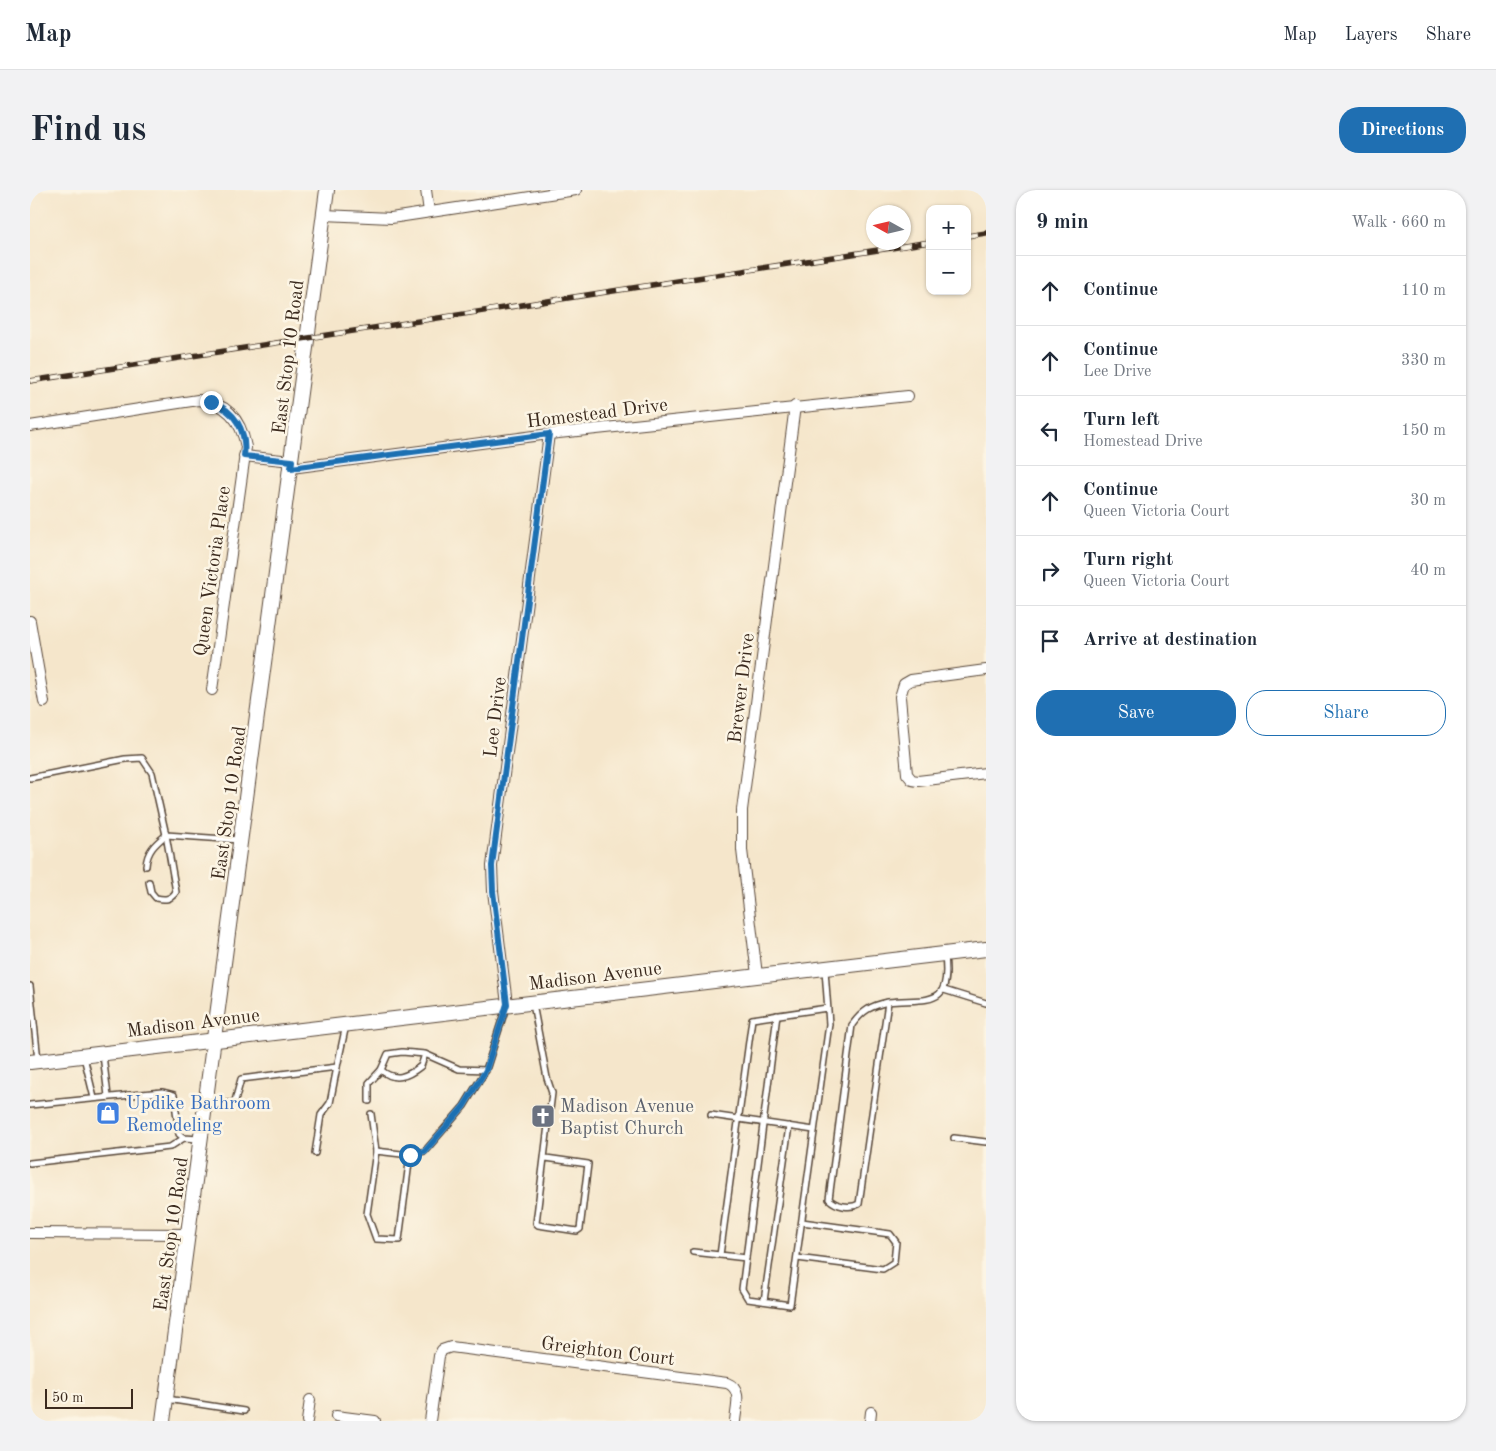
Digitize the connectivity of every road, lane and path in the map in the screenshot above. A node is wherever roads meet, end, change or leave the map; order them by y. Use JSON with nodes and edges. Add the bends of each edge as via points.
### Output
{"nodes":[{"id":1,"x":328,"y":190,"type":"edge"},
{"id":2,"x":426,"y":190,"type":"edge"},
{"id":3,"x":576,"y":190,"type":"edge"},
{"id":4,"x":429,"y":212,"type":"junction"},
{"id":5,"x":324,"y":215,"type":"junction"},
{"id":6,"x":908,"y":396,"type":"dead end"},
{"id":7,"x":795,"y":406,"type":"junction"},
{"id":8,"x":30,"y":426,"type":"edge"},
{"id":9,"x":549,"y":434,"type":"junction"},
{"id":10,"x":244,"y":456,"type":"junction"},
{"id":11,"x":292,"y":464,"type":"junction"},
{"id":12,"x":30,"y":621,"type":"edge"},
{"id":13,"x":986,"y":670,"type":"edge"},
{"id":14,"x":212,"y":690,"type":"dead end"},
{"id":15,"x":44,"y":702,"type":"dead end"},
{"id":16,"x":986,"y":773,"type":"edge"},
{"id":17,"x":30,"y":778,"type":"edge"},
{"id":18,"x":166,"y":835,"type":"junction"},
{"id":19,"x":242,"y":840,"type":"junction"},
{"id":20,"x":146,"y":866,"type":"dead end"},
{"id":21,"x":149,"y":882,"type":"dead end"},
{"id":22,"x":986,"y":949,"type":"edge"},
{"id":23,"x":944,"y":953,"type":"junction"},
{"id":24,"x":825,"y":967,"type":"junction"},
{"id":25,"x":757,"y":975,"type":"junction"},
{"id":26,"x":30,"y":986,"type":"edge"},
{"id":27,"x":944,"y":990,"type":"junction"},
{"id":28,"x":533,"y":1001,"type":"junction"},
{"id":29,"x":888,"y":1002,"type":"junction"},
{"id":30,"x":986,"y":1003,"type":"edge"},
{"id":31,"x":507,"y":1004,"type":"junction"},
{"id":32,"x":827,"y":1008,"type":"junction"},
{"id":33,"x":777,"y":1015,"type":"junction"},
{"id":34,"x":346,"y":1023,"type":"junction"},
{"id":35,"x":216,"y":1038,"type":"junction"},
{"id":36,"x":103,"y":1053,"type":"junction"},
{"id":37,"x":425,"y":1054,"type":"junction"},
{"id":38,"x":83,"y":1055,"type":"junction"},
{"id":39,"x":34,"y":1061,"type":"edge"},
{"id":40,"x":337,"y":1067,"type":"junction"},
{"id":41,"x":381,"y":1070,"type":"junction"},
{"id":42,"x":486,"y":1070,"type":"junction"},
{"id":43,"x":108,"y":1096,"type":"junction"},
{"id":44,"x":94,"y":1098,"type":"junction"},
{"id":45,"x":369,"y":1100,"type":"dead end"},
{"id":46,"x":30,"y":1104,"type":"edge"},
{"id":47,"x":207,"y":1105,"type":"junction"},
{"id":48,"x":371,"y":1114,"type":"dead end"},
{"id":49,"x":711,"y":1116,"type":"dead end"},
{"id":50,"x":738,"y":1119,"type":"junction"},
{"id":51,"x":764,"y":1122,"type":"junction"},
{"id":52,"x":789,"y":1126,"type":"junction"},
{"id":53,"x":814,"y":1130,"type":"junction"},
{"id":54,"x":184,"y":1138,"type":"junction"},
{"id":55,"x":954,"y":1138,"type":"dead end"},
{"id":56,"x":202,"y":1139,"type":"junction"},
{"id":57,"x":986,"y":1142,"type":"edge"},
{"id":58,"x":376,"y":1151,"type":"junction"},
{"id":59,"x":315,"y":1153,"type":"dead end"},
{"id":60,"x":410,"y":1155,"type":"junction"},
{"id":61,"x":546,"y":1158,"type":"junction"},
{"id":62,"x":30,"y":1163,"type":"edge"},
{"id":63,"x":802,"y":1222,"type":"junction"},
{"id":64,"x":30,"y":1234,"type":"edge"},
{"id":65,"x":189,"y":1234,"type":"junction"},
{"id":66,"x":693,"y":1252,"type":"dead end"},
{"id":67,"x":720,"y":1255,"type":"junction"},
{"id":68,"x":746,"y":1258,"type":"junction"},
{"id":69,"x":797,"y":1258,"type":"junction"},
{"id":70,"x":764,"y":1302,"type":"junction"},
{"id":71,"x":166,"y":1399,"type":"junction"},
{"id":72,"x":310,"y":1400,"type":"dead end"},
{"id":73,"x":244,"y":1411,"type":"dead end"},
{"id":74,"x":336,"y":1416,"type":"dead end"},
{"id":75,"x":164,"y":1421,"type":"edge"},
{"id":76,"x":308,"y":1421,"type":"edge"},
{"id":77,"x":375,"y":1421,"type":"edge"},
{"id":78,"x":430,"y":1421,"type":"edge"},
{"id":79,"x":735,"y":1421,"type":"edge"}],
"edges":[{"from":1,"to":5,"type":"street","name":"East Stop 10 Road"},
{"from":2,"to":4,"type":"street"},
{"from":3,"to":4,"type":"street"},
{"from":4,"to":5,"type":"street","via":[[376,219]]},
{"from":5,"to":11,"type":"street","name":"East Stop 10 Road"},
{"from":6,"to":7,"type":"street","name":"Homestead Drive"},
{"from":7,"to":9,"type":"street","name":"Homestead Drive"},
{"from":7,"to":25,"type":"street","name":"Brewer Drive","via":[[742,810],[742,850]]},
{"from":8,"to":10,"type":"street","name":"Queen Victoria Place","via":[[193,400],[206,401],[226,409],[239,424],[244,437]]},
{"from":9,"to":11,"type":"street","name":"Homestead Drive"},
{"from":9,"to":31,"type":"street","name":"Lee Drive","via":[[492,866]]},
{"from":10,"to":11,"type":"street","name":"Homestead Drive"},
{"from":10,"to":14,"type":"street","name":"Queen Victoria Place"},
{"from":11,"to":19,"type":"street","name":"East Stop 10 Road"},
{"from":12,"to":15,"type":"street"},
{"from":13,"to":16,"type":"street","via":[[915,679],[904,684],[900,697],[910,778],[918,781]]},
{"from":17,"to":18,"type":"lane","via":[[142,758],[152,773]]},
{"from":18,"to":19,"type":"lane"},
{"from":18,"to":20,"type":"lane","via":[[152,847],[146,857]]},
{"from":18,"to":21,"type":"lane","via":[[176,892],[167,899],[156,898]]},
{"from":19,"to":35,"type":"street","name":"East Stop 10 Road"},
{"from":22,"to":23,"type":"street","name":"Madison Avenue"},
{"from":23,"to":24,"type":"street","name":"Madison Avenue"},
{"from":23,"to":27,"type":"lane","via":[[947,979]]},
{"from":24,"to":25,"type":"street","name":"Madison Avenue"},
{"from":24,"to":32,"type":"lane"},
{"from":25,"to":28,"type":"street","name":"Madison Avenue"},
{"from":26,"to":39,"type":"lane"},
{"from":27,"to":29,"type":"lane","via":[[935,998]]},
{"from":27,"to":30,"type":"lane"},
{"from":28,"to":31,"type":"street","name":"Madison Avenue"},
{"from":28,"to":61,"type":"lane","via":[[552,1093]]},
{"from":29,"to":29,"type":"lane","via":[[869,1006],[852,1025],[829,1199],[834,1204],[854,1207],[858,1204]]},
{"from":31,"to":34,"type":"street","name":"Madison Avenue"},
{"from":31,"to":42,"type":"lane"},
{"from":32,"to":33,"type":"lane"},
{"from":32,"to":53,"type":"lane","via":[[829,1024]]},
{"from":33,"to":50,"type":"lane","via":[[752,1019]]},
{"from":33,"to":51,"type":"lane"},
{"from":34,"to":35,"type":"street","name":"Madison Avenue"},
{"from":34,"to":40,"type":"lane"},
{"from":35,"to":36,"type":"street","name":"Madison Avenue"},
{"from":35,"to":47,"type":"street","name":"East Stop 10 Road"},
{"from":36,"to":38,"type":"street","name":"Madison Avenue"},
{"from":36,"to":43,"type":"lane"},
{"from":37,"to":41,"type":"lane","via":[[388,1054]]},
{"from":37,"to":41,"type":"lane","via":[[421,1066],[401,1078],[389,1077]]},
{"from":37,"to":42,"type":"lane","via":[[459,1069]]},
{"from":38,"to":39,"type":"street","name":"Madison Avenue"},
{"from":38,"to":44,"type":"lane"},
{"from":40,"to":47,"type":"lane","via":[[241,1079],[235,1101]]},
{"from":40,"to":59,"type":"lane","via":[[330,1103],[321,1115]]},
{"from":41,"to":45,"type":"lane","via":[[369,1083]]},
{"from":42,"to":60,"type":"lane","via":[[464,1106],[425,1151]]},
{"from":43,"to":44,"type":"lane"},
{"from":43,"to":54,"type":"lane","via":[[162,1092],[174,1095],[179,1134]]},
{"from":44,"to":46,"type":"lane"},
{"from":47,"to":56,"type":"street","name":"East Stop 10 Road"},
{"from":48,"to":58,"type":"lane"},
{"from":49,"to":50,"type":"lane"},
{"from":50,"to":51,"type":"lane"},
{"from":50,"to":67,"type":"lane"},
{"from":51,"to":52,"type":"lane"},
{"from":51,"to":68,"type":"lane"},
{"from":52,"to":53,"type":"lane"},
{"from":52,"to":70,"type":"lane"},
{"from":53,"to":63,"type":"lane"},
{"from":54,"to":56,"type":"lane"},
{"from":54,"to":62,"type":"lane","via":[[170,1146]]},
{"from":55,"to":57,"type":"lane"},
{"from":56,"to":65,"type":"street","name":"East Stop 10 Road"},
{"from":58,"to":60,"type":"lane"},
{"from":58,"to":60,"type":"lane","via":[[367,1214],[376,1239],[399,1240]]},
{"from":61,"to":61,"type":"lane","via":[[536,1223],[577,1231],[580,1229],[588,1164]]},
{"from":63,"to":69,"type":"lane"},
{"from":63,"to":69,"type":"lane","via":[[890,1234],[896,1242],[894,1262],[883,1269]]},
{"from":64,"to":65,"type":"street"},
{"from":65,"to":71,"type":"street","name":"East Stop 10 Road"},
{"from":66,"to":67,"type":"lane"},
{"from":67,"to":68,"type":"lane"},
{"from":68,"to":70,"type":"lane","via":[[744,1296]]},
{"from":69,"to":70,"type":"lane","via":[[790,1305]]},
{"from":71,"to":73,"type":"lane"},
{"from":71,"to":75,"type":"street","name":"East Stop 10 Road"},
{"from":72,"to":76,"type":"street"},
{"from":74,"to":77,"type":"street"},
{"from":78,"to":79,"type":"street","name":"Greighton Court","via":[[442,1350],[451,1347],[727,1383],[737,1393]]}]}
